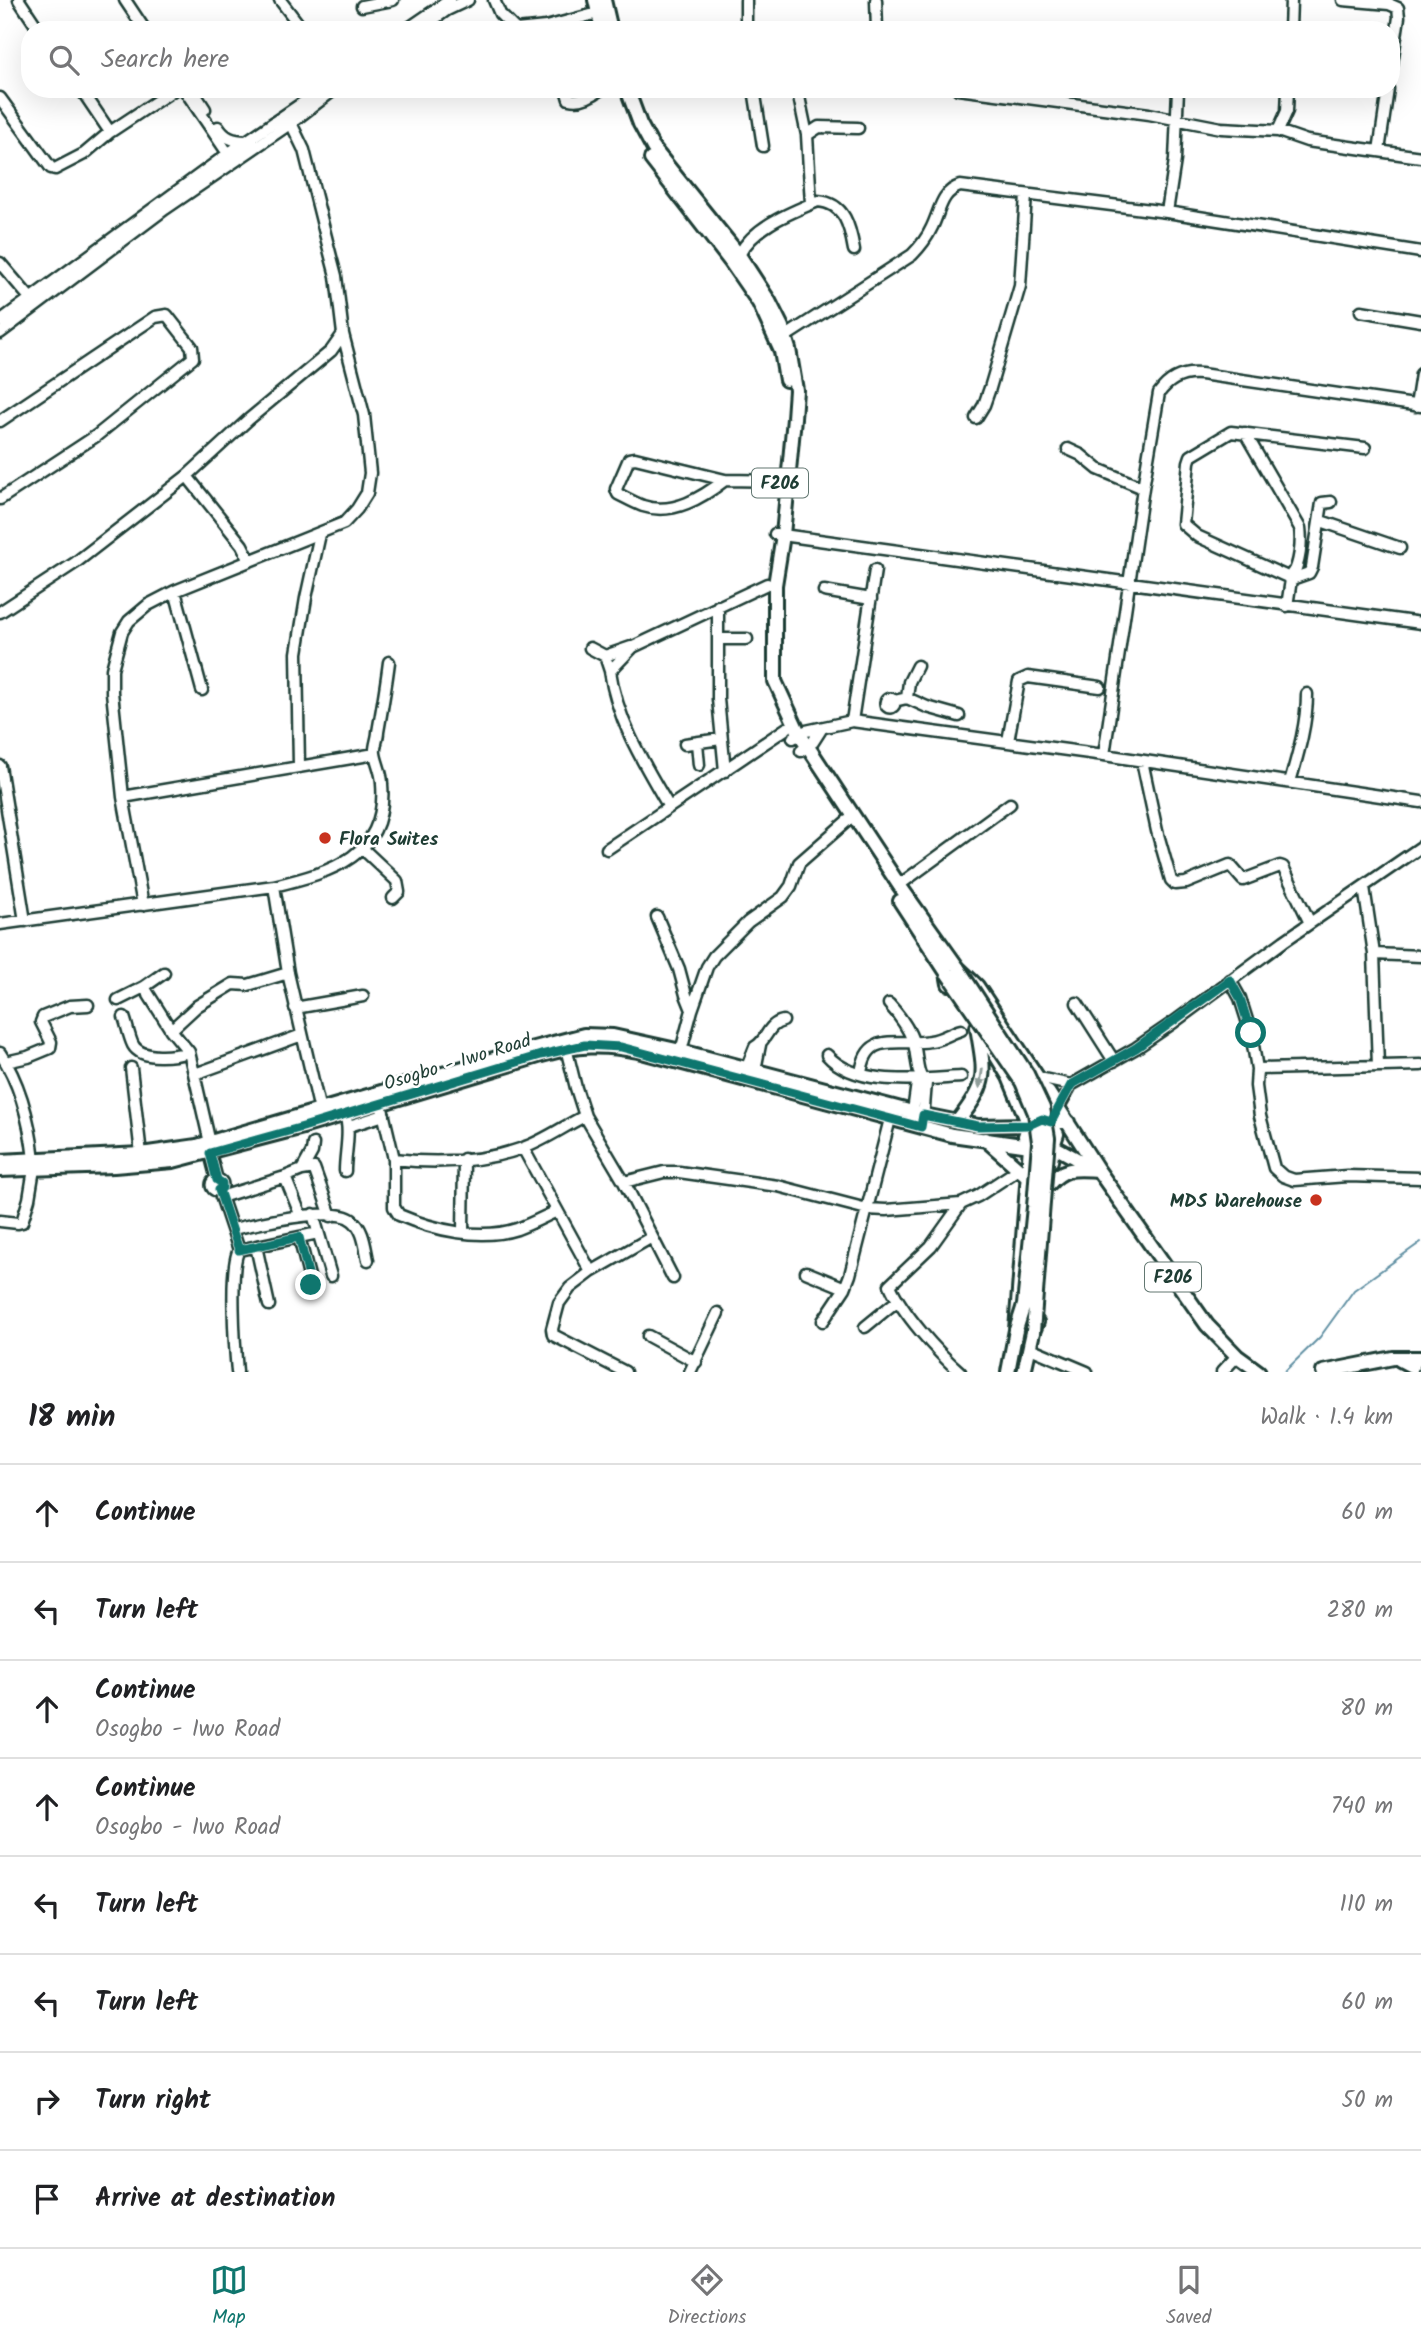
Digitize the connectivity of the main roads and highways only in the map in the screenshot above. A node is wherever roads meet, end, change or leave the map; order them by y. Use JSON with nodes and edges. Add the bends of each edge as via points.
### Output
{"nodes":[{"id":1,"x":604,"y":0,"type":"edge"},
{"id":2,"x":609,"y":21,"type":"edge"},
{"id":3,"x":622,"y":98,"type":"edge"},
{"id":4,"x":630,"y":98,"type":"edge"},
{"id":5,"x":781,"y":339,"type":"junction"},
{"id":6,"x":779,"y":535,"type":"junction"},
{"id":7,"x":793,"y":733,"type":"junction"},
{"id":8,"x":804,"y":749,"type":"junction"},
{"id":9,"x":952,"y":970,"type":"junction"},
{"id":10,"x":977,"y":1027,"type":"junction"},
{"id":11,"x":1040,"y":1081,"type":"junction"},
{"id":12,"x":321,"y":1116,"type":"junction"},
{"id":13,"x":917,"y":1119,"type":"junction"},
{"id":14,"x":957,"y":1122,"type":"junction"},
{"id":15,"x":1051,"y":1122,"type":"junction"},
{"id":16,"x":1068,"y":1122,"type":"junction"},
{"id":17,"x":1029,"y":1125,"type":"junction"},
{"id":18,"x":985,"y":1139,"type":"junction"},
{"id":19,"x":1030,"y":1146,"type":"junction"},
{"id":20,"x":1053,"y":1146,"type":"junction"},
{"id":21,"x":210,"y":1148,"type":"junction"},
{"id":22,"x":0,"y":1161,"type":"edge"},
{"id":23,"x":65,"y":1163,"type":"junction"},
{"id":24,"x":34,"y":1164,"type":"junction"},
{"id":25,"x":0,"y":1170,"type":"edge"},
{"id":26,"x":1098,"y":1170,"type":"junction"},
{"id":27,"x":1025,"y":1172,"type":"junction"},
{"id":28,"x":1050,"y":1178,"type":"junction"},
{"id":29,"x":1016,"y":1330,"type":"junction"},
{"id":30,"x":1033,"y":1332,"type":"junction"},
{"id":31,"x":1393,"y":1358,"type":"junction"},
{"id":32,"x":1421,"y":1358,"type":"edge"},
{"id":33,"x":1421,"y":1371,"type":"edge"},
{"id":34,"x":1008,"y":1372,"type":"edge"},
{"id":35,"x":1024,"y":1372,"type":"edge"},
{"id":36,"x":1259,"y":1372,"type":"edge"},
{"id":37,"x":1323,"y":1372,"type":"edge"}],
"edges":[{"from":1,"to":2,"type":"main road"},
{"from":3,"to":5,"type":"main road","number":"F206","via":[[647,153]]},
{"from":4,"to":5,"type":"main road","number":"F206","via":[[653,148],[739,255],[769,301]]},
{"from":5,"to":6,"type":"main road","number":"F206","via":[[788,390]]},
{"from":5,"to":6,"type":"main road","number":"F206","via":[[796,390]]},
{"from":6,"to":7,"type":"main road","number":"F206","via":[[775,681]]},
{"from":6,"to":7,"type":"main road","number":"F206","via":[[767,584],[766,683]]},
{"from":7,"to":8,"type":"main road","number":"F206"},
{"from":8,"to":9,"type":"main road","number":"F206"},
{"from":8,"to":9,"type":"main road","number":"F206","via":[[847,821]]},
{"from":9,"to":10,"type":"main road","via":[[949,984]]},
{"from":9,"to":11,"type":"main road","via":[[977,986]]},
{"from":9,"to":29,"type":"main road","number":"F206","bridge":true,"via":[[1022,1082],[1035,1113],[1038,1142],[1032,1220],[1024,1306]]},
{"from":9,"to":30,"type":"main road","number":"F206","bridge":true,"via":[[1027,1074],[1043,1108],[1048,1138]]},
{"from":10,"to":14,"type":"main road","one_way":true,"via":[[983,1078],[975,1100]]},
{"from":10,"to":17,"type":"main road","via":[[1000,1062]]},
{"from":11,"to":15,"type":"main road"},
{"from":11,"to":16,"type":"main road","number":"F206"},
{"from":12,"to":13,"type":"main road","name":"Osogbo - Iwo Road","via":[[347,1120],[566,1048],[590,1045],[638,1051],[890,1119]]},
{"from":12,"to":13,"type":"main road","name":"Osogbo - Iwo Road","via":[[573,1037],[613,1036],[751,1069]]},
{"from":12,"to":21,"type":"main road","name":"Osogbo - Iwo Road"},
{"from":13,"to":14,"type":"main road","name":"Osogbo - Iwo Road"},
{"from":13,"to":18,"type":"main road","name":"Osogbo - Iwo Road","via":[[952,1135]]},
{"from":14,"to":17,"type":"main road","name":"Osogbo - Iwo Road"},
{"from":15,"to":16,"type":"main road"},
{"from":15,"to":17,"type":"main road","via":[[1042,1119]]},
{"from":15,"to":20,"type":"main road","via":[[1057,1134]]},
{"from":16,"to":26,"type":"main road","number":"F206"},
{"from":17,"to":19,"type":"main road","via":[[1025,1136]]},
{"from":18,"to":19,"type":"main road","name":"Osogbo - Iwo Road"},
{"from":18,"to":27,"type":"main road"},
{"from":19,"to":20,"type":"main road","via":[[1041,1151]]},
{"from":19,"to":27,"type":"main road"},
{"from":20,"to":26,"type":"main road"},
{"from":20,"to":28,"type":"main road"},
{"from":21,"to":23,"type":"main road","name":"Osogbo - Iwo Road"},
{"from":21,"to":23,"type":"main road","name":"Osogbo - Iwo Road","via":[[173,1161]]},
{"from":22,"to":24,"type":"main road","name":"Osogbo - Iwo Road"},
{"from":23,"to":24,"type":"main road","name":"Osogbo - Iwo Road"},
{"from":24,"to":25,"type":"main road","name":"Osogbo - Iwo Road"},
{"from":26,"to":28,"type":"main road","via":[[1065,1170]]},
{"from":26,"to":36,"type":"main road","number":"F206","via":[[1207,1325]]},
{"from":27,"to":28,"type":"main road","via":[[1042,1167]]},
{"from":27,"to":29,"type":"main road"},
{"from":28,"to":30,"type":"main road","via":[[1040,1309]]},
{"from":29,"to":34,"type":"main road"},
{"from":30,"to":35,"type":"main road"},
{"from":31,"to":32,"type":"main road"},
{"from":31,"to":33,"type":"main road"},
{"from":31,"to":37,"type":"main road"}]}
